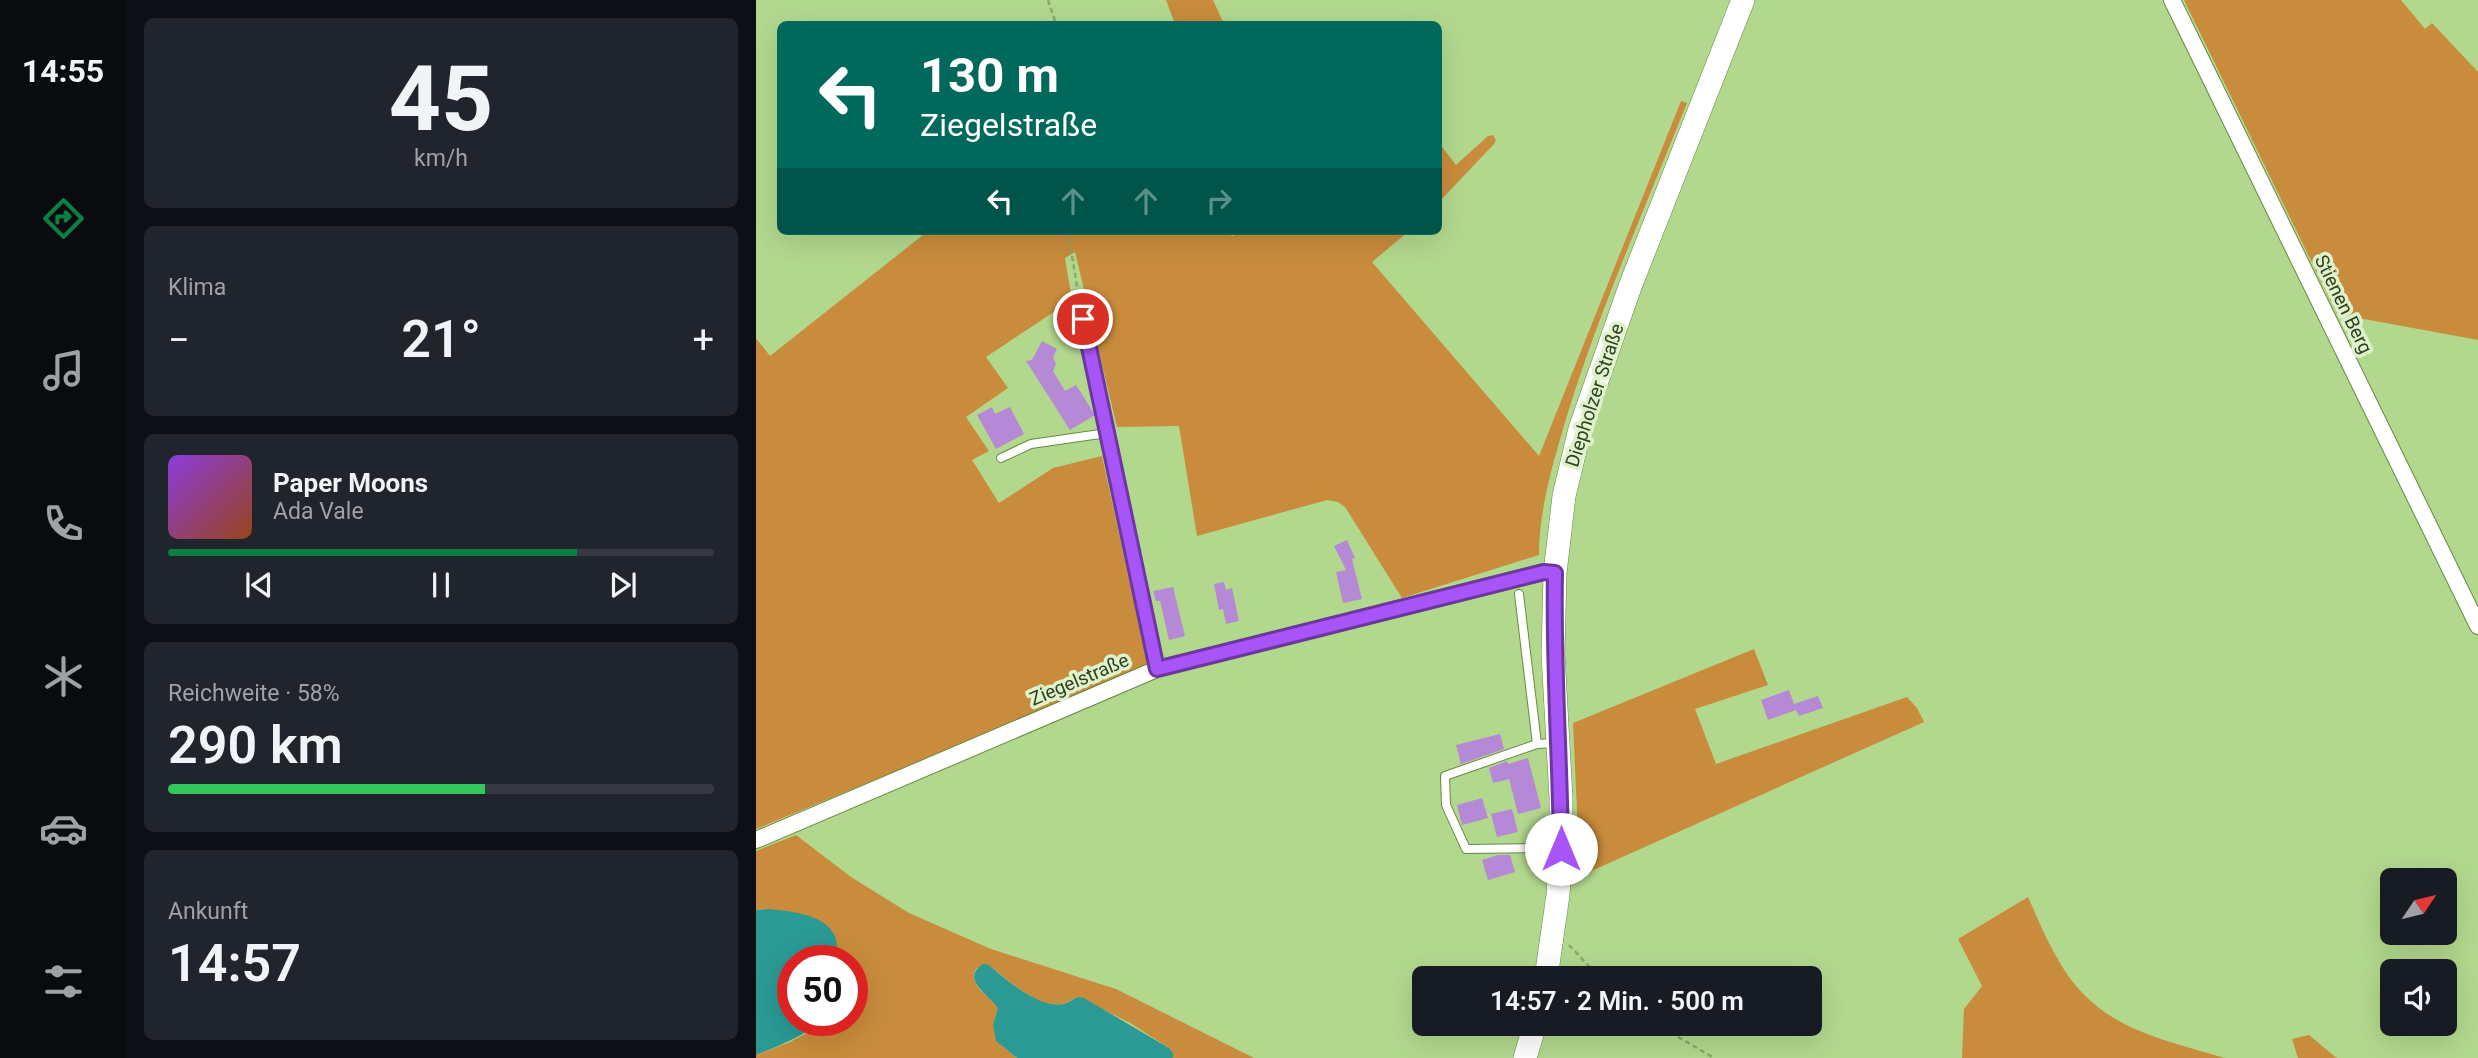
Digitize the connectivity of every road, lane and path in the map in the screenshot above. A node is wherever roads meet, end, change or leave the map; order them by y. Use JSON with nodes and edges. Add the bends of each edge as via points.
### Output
{"nodes":[{"id":1,"x":1048,"y":0,"type":"edge"},
{"id":2,"x":1743,"y":0,"type":"edge"},
{"id":3,"x":2172,"y":0,"type":"edge"},
{"id":4,"x":1055,"y":21,"type":"edge"},
{"id":5,"x":1069,"y":235,"type":"edge"},
{"id":6,"x":1083,"y":319,"type":"joint"},
{"id":7,"x":1107,"y":433,"type":"junction"},
{"id":8,"x":1001,"y":458,"type":"dead end"},
{"id":9,"x":1555,"y":573,"type":"junction"},
{"id":10,"x":1519,"y":594,"type":"dead end"},
{"id":11,"x":2478,"y":626,"type":"edge"},
{"id":12,"x":1157,"y":669,"type":"junction"},
{"id":13,"x":1547,"y":743,"type":"junction"},
{"id":14,"x":756,"y":840,"type":"edge"},
{"id":15,"x":1561,"y":849,"type":"junction"},
{"id":16,"x":1553,"y":938,"type":"junction"},
{"id":17,"x":1548,"y":966,"type":"edge"},
{"id":18,"x":1589,"y":966,"type":"edge"},
{"id":19,"x":1531,"y":1036,"type":"edge"},
{"id":20,"x":1676,"y":1036,"type":"edge"},
{"id":21,"x":1525,"y":1058,"type":"edge"},
{"id":22,"x":1714,"y":1058,"type":"edge"}],
"edges":[{"from":1,"to":4,"type":"path"},
{"from":2,"to":9,"type":"main road","name":"Diepholzer Straße","via":[[1631,284],[1580,429],[1564,496]]},
{"from":3,"to":11,"type":"street","name":"Stienen Berg"},
{"from":5,"to":6,"type":"path"},
{"from":6,"to":7,"type":"lane"},
{"from":7,"to":8,"type":"lane","via":[[1031,444]]},
{"from":7,"to":12,"type":"lane"},
{"from":9,"to":12,"type":"street","name":"Ziegelstraße","via":[[1544,572]]},
{"from":9,"to":13,"type":"main road","name":"Diepholzer Straße"},
{"from":10,"to":13,"type":"lane"},
{"from":12,"to":14,"type":"street","name":"Ziegelstraße"},
{"from":13,"to":15,"type":"main road","name":"Diepholzer Straße"},
{"from":13,"to":15,"type":"lane","via":[[1445,776],[1446,805],[1466,849]]},
{"from":15,"to":16,"type":"main road","name":"Diepholzer Straße"},
{"from":16,"to":17,"type":"main road","name":"Diepholzer Straße"},
{"from":16,"to":18,"type":"path","via":[[1570,945]]},
{"from":19,"to":21,"type":"main road"},
{"from":20,"to":22,"type":"path"}]}
